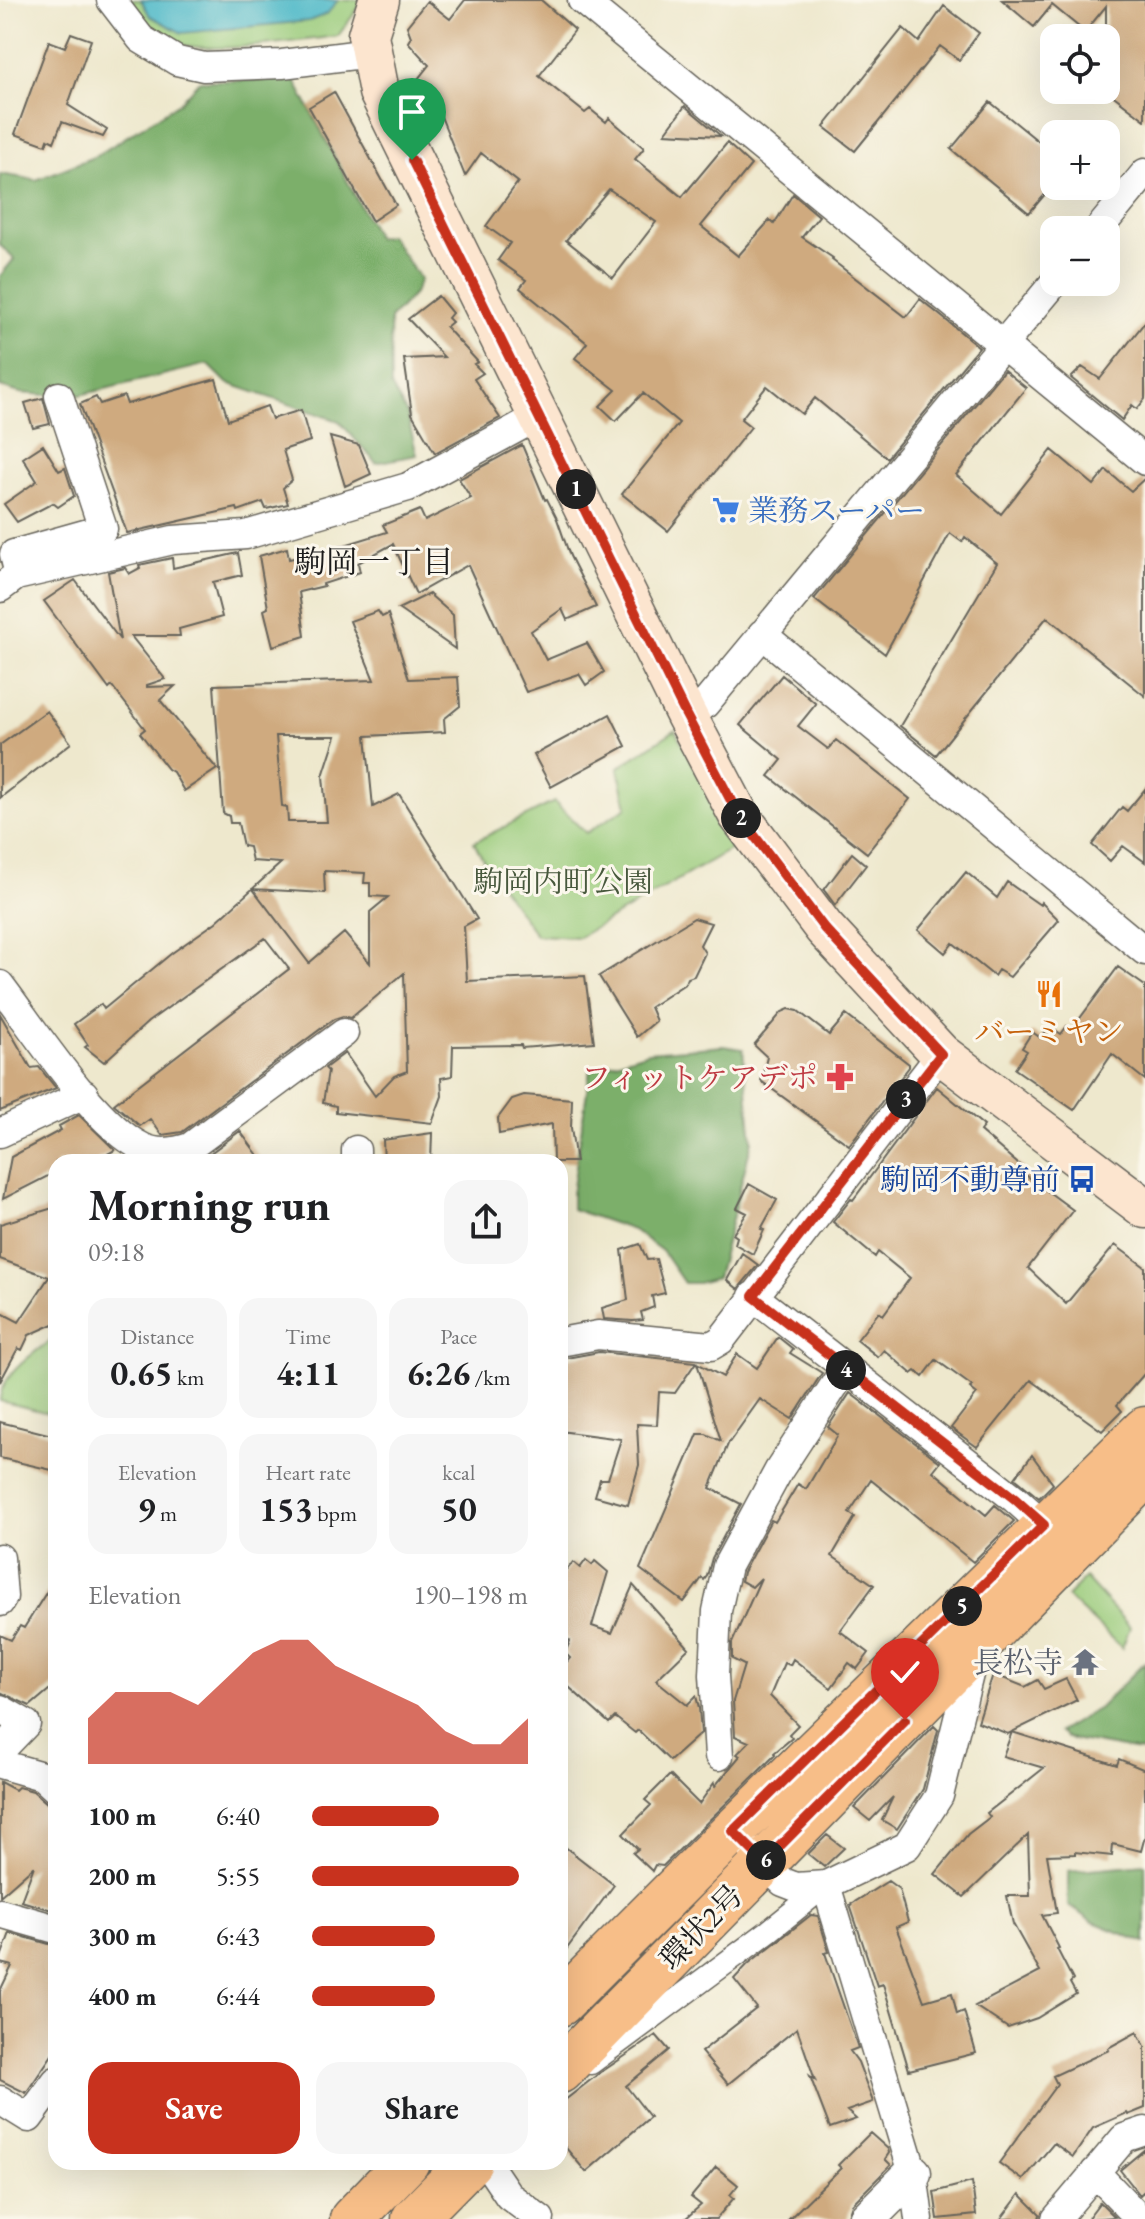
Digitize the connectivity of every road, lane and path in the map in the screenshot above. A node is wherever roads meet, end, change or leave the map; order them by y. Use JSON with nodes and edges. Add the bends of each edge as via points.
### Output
{"nodes":[{"id":1,"x":111,"y":0,"type":"edge"},
{"id":2,"x":379,"y":0,"type":"edge"},
{"id":3,"x":582,"y":0,"type":"edge"},
{"id":4,"x":370,"y":53,"type":"junction"},
{"id":5,"x":1145,"y":173,"type":"edge"},
{"id":6,"x":1110,"y":216,"type":"edge"},
{"id":7,"x":1043,"y":296,"type":"edge"},
{"id":8,"x":1003,"y":345,"type":"junction"},
{"id":9,"x":59,"y":396,"type":"dead end"},
{"id":10,"x":539,"y":416,"type":"junction"},
{"id":11,"x":1145,"y":461,"type":"edge"},
{"id":12,"x":10,"y":581,"type":"edge"},
{"id":13,"x":762,"y":634,"type":"junction"},
{"id":14,"x":686,"y":715,"type":"junction"},
{"id":15,"x":1145,"y":951,"type":"edge"},
{"id":16,"x":0,"y":985,"type":"edge"},
{"id":17,"x":344,"y":1033,"type":"dead end"},
{"id":18,"x":941,"y":1054,"type":"junction"},
{"id":19,"x":84,"y":1094,"type":"junction"},
{"id":20,"x":0,"y":1133,"type":"edge"},
{"id":21,"x":1145,"y":1208,"type":"edge"},
{"id":22,"x":753,"y":1296,"type":"junction"},
{"id":23,"x":568,"y":1341,"type":"edge"},
{"id":24,"x":845,"y":1369,"type":"junction"},
{"id":25,"x":1145,"y":1429,"type":"edge"},
{"id":26,"x":1145,"y":1475,"type":"edge"},
{"id":27,"x":1044,"y":1525,"type":"junction"},
{"id":28,"x":0,"y":1558,"type":"edge"},
{"id":29,"x":0,"y":1602,"type":"edge"},
{"id":30,"x":976,"y":1649,"type":"junction"},
{"id":31,"x":0,"y":1709,"type":"edge"},
{"id":32,"x":0,"y":1751,"type":"edge"},
{"id":33,"x":719,"y":1756,"type":"dead end"},
{"id":34,"x":0,"y":1764,"type":"edge"},
{"id":35,"x":48,"y":1782,"type":"edge"},
{"id":36,"x":733,"y":1831,"type":"junction"},
{"id":37,"x":764,"y":1862,"type":"junction"},
{"id":38,"x":826,"y":1885,"type":"junction"},
{"id":39,"x":0,"y":1913,"type":"edge"},
{"id":40,"x":48,"y":1927,"type":"edge"},
{"id":41,"x":568,"y":1996,"type":"edge"},
{"id":42,"x":568,"y":2063,"type":"edge"},
{"id":43,"x":568,"y":2080,"type":"edge"},
{"id":44,"x":48,"y":2092,"type":"edge"},
{"id":45,"x":0,"y":2100,"type":"edge"},
{"id":46,"x":1145,"y":2131,"type":"edge"},
{"id":47,"x":399,"y":2170,"type":"edge"},
{"id":48,"x":462,"y":2170,"type":"edge"},
{"id":49,"x":491,"y":2170,"type":"edge"},
{"id":50,"x":1095,"y":2172,"type":"junction"},
{"id":51,"x":913,"y":2173,"type":"junction"},
{"id":52,"x":352,"y":2219,"type":"edge"},
{"id":53,"x":414,"y":2219,"type":"edge"},
{"id":54,"x":540,"y":2219,"type":"edge"},
{"id":55,"x":867,"y":2219,"type":"edge"},
{"id":56,"x":919,"y":2219,"type":"edge"},
{"id":57,"x":1056,"y":2219,"type":"edge"},
{"id":58,"x":1140,"y":2219,"type":"edge"}],
"edges":[{"from":1,"to":4,"type":"street","via":[[141,39],[177,61],[204,67]]},
{"from":2,"to":4,"type":"main road","via":[[368,35]]},
{"from":3,"to":8,"type":"street"},
{"from":4,"to":10,"type":"main road","via":[[379,92]]},
{"from":5,"to":6,"type":"street"},
{"from":7,"to":8,"type":"street"},
{"from":8,"to":11,"type":"street"},
{"from":8,"to":13,"type":"street"},
{"from":9,"to":12,"type":"street","via":[[103,529],[14,554]]},
{"from":10,"to":12,"type":"street","via":[[408,487],[246,535],[173,540]]},
{"from":10,"to":14,"type":"main road"},
{"from":13,"to":14,"type":"street","via":[[705,704]]},
{"from":13,"to":15,"type":"street"},
{"from":14,"to":18,"type":"main road","via":[[738,814],[824,928]]},
{"from":16,"to":19,"type":"street"},
{"from":17,"to":19,"type":"street","via":[[190,1147],[171,1153],[143,1148]]},
{"from":18,"to":21,"type":"main road"},
{"from":18,"to":22,"type":"street"},
{"from":19,"to":20,"type":"street"},
{"from":22,"to":23,"type":"street","via":[[711,1346],[598,1335]]},
{"from":22,"to":24,"type":"street"},
{"from":24,"to":27,"type":"street"},
{"from":24,"to":33,"type":"street","via":[[779,1470],[727,1566],[717,1611],[714,1675]]},
{"from":25,"to":27,"type":"main road","name":"環状2号"},
{"from":26,"to":30,"type":"main road","name":"環状2号"},
{"from":27,"to":36,"type":"main road","name":"環状2号"},
{"from":28,"to":29,"type":"street"},
{"from":30,"to":37,"type":"main road","name":"環状2号"},
{"from":30,"to":38,"type":"street","via":[[939,1796],[907,1846]]},
{"from":31,"to":32,"type":"street","via":[[26,1724]]},
{"from":34,"to":35,"type":"street"},
{"from":36,"to":37,"type":"street"},
{"from":36,"to":41,"type":"main road","name":"環状2号"},
{"from":37,"to":38,"type":"street","via":[[783,1882],[796,1887]]},
{"from":37,"to":42,"type":"main road","name":"環状2号"},
{"from":38,"to":43,"type":"street"},
{"from":38,"to":51,"type":"street"},
{"from":39,"to":40,"type":"street"},
{"from":44,"to":45,"type":"street","via":[[29,2118]]},
{"from":46,"to":50,"type":"street","via":[[1124,2138]]},
{"from":47,"to":52,"type":"main road"},
{"from":48,"to":53,"type":"main road"},
{"from":49,"to":54,"type":"street","via":[[509,2196]]},
{"from":50,"to":57,"type":"street"},
{"from":50,"to":58,"type":"street"},
{"from":51,"to":55,"type":"street"},
{"from":51,"to":56,"type":"street"}]}
